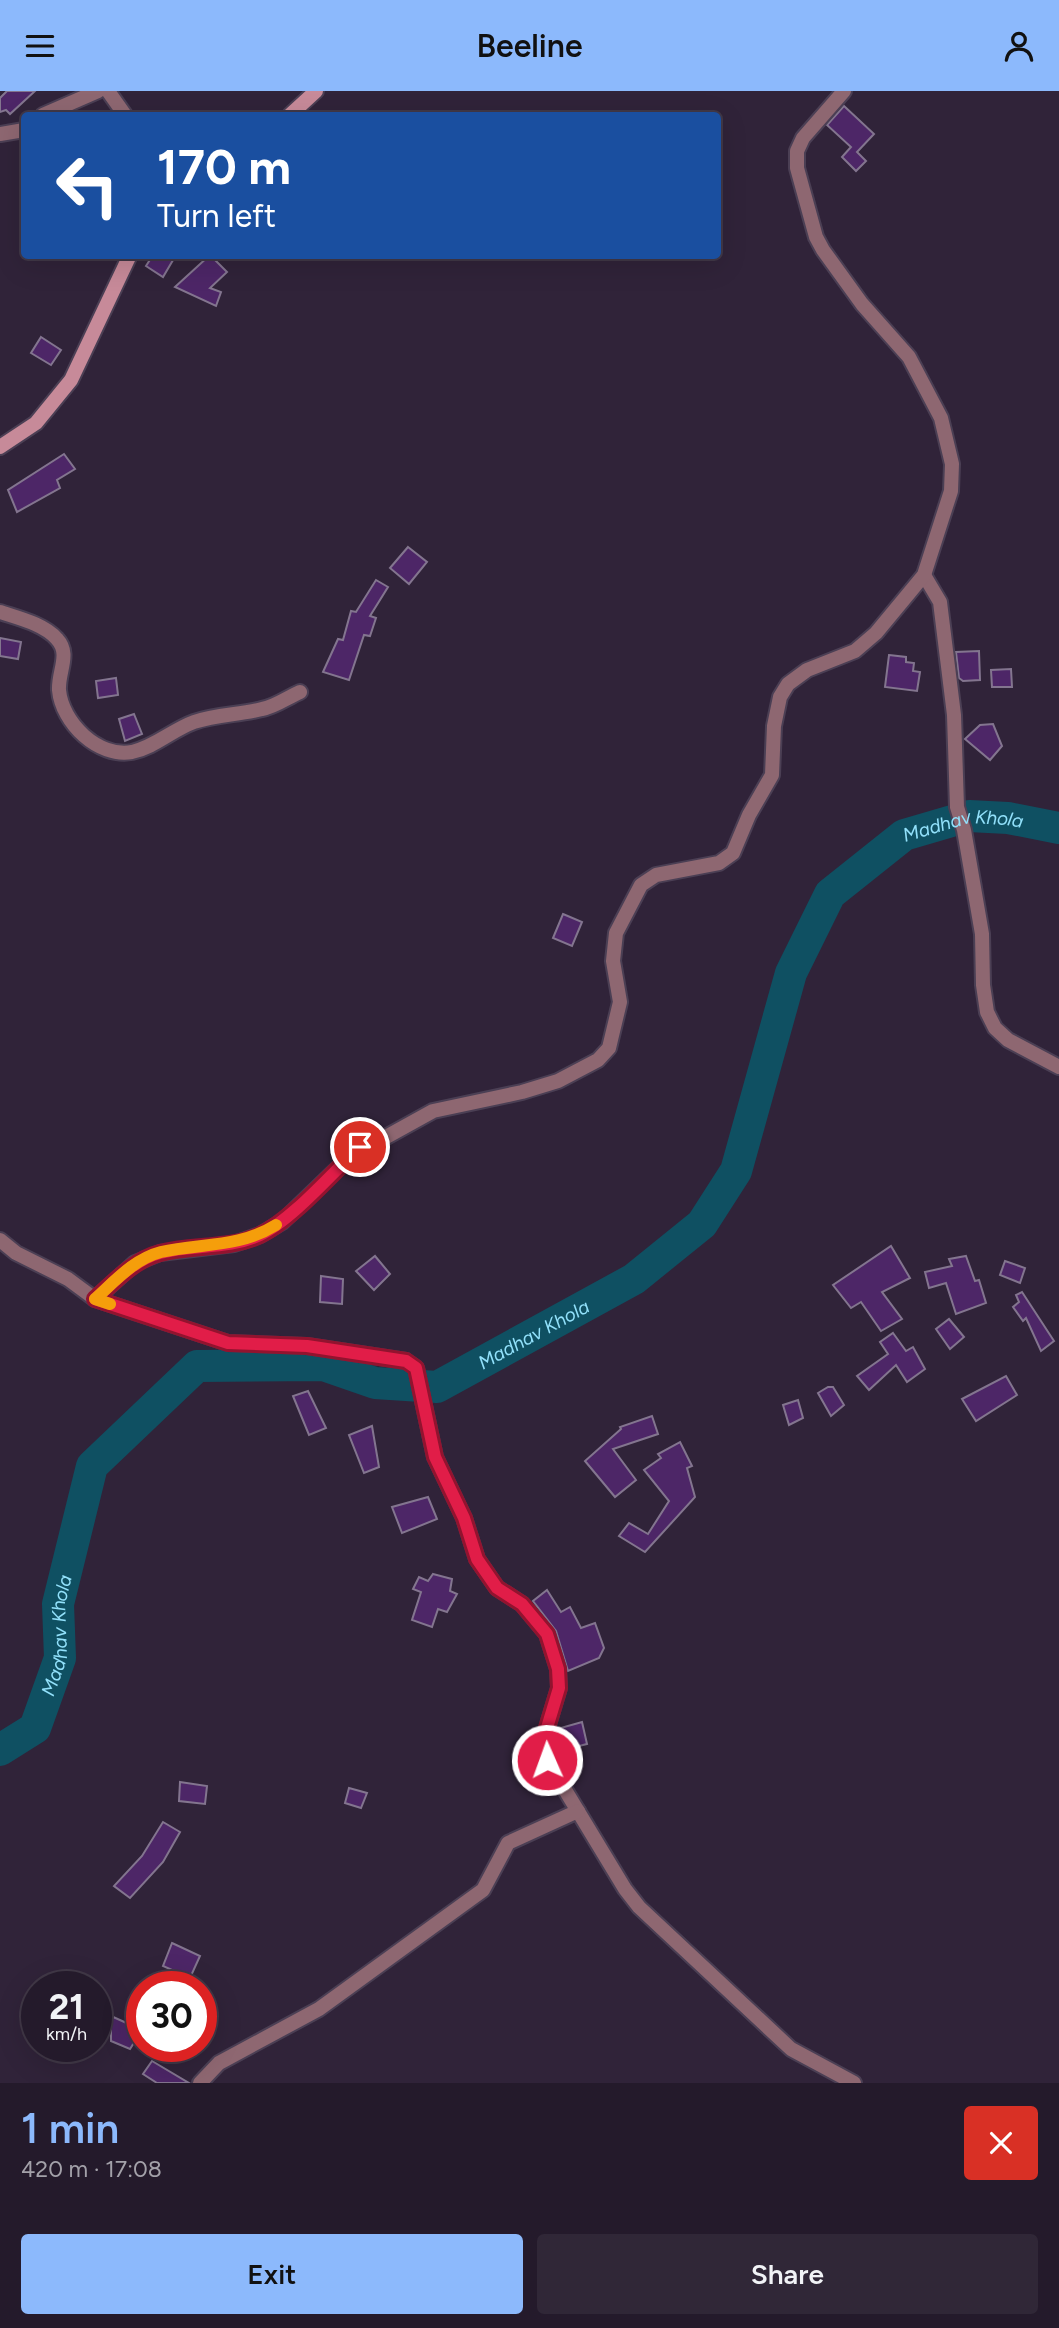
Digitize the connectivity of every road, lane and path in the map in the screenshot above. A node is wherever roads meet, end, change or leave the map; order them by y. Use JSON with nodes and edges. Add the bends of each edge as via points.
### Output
{"nodes":[{"id":1,"x":98,"y":91,"type":"edge"},
{"id":2,"x":108,"y":91,"type":"edge"},
{"id":3,"x":316,"y":91,"type":"edge"},
{"id":4,"x":844,"y":91,"type":"edge"},
{"id":5,"x":50,"y":112,"type":"edge"},
{"id":6,"x":123,"y":112,"type":"edge"},
{"id":7,"x":293,"y":112,"type":"edge"},
{"id":8,"x":21,"y":130,"type":"edge"},
{"id":9,"x":0,"y":134,"type":"edge"},
{"id":10,"x":128,"y":259,"type":"edge"},
{"id":11,"x":0,"y":447,"type":"edge"},
{"id":12,"x":924,"y":575,"type":"junction"},
{"id":13,"x":0,"y":612,"type":"edge"},
{"id":14,"x":300,"y":692,"type":"dead end"},
{"id":15,"x":1059,"y":1067,"type":"edge"},
{"id":16,"x":0,"y":1240,"type":"edge"},
{"id":17,"x":95,"y":1299,"type":"junction"},
{"id":18,"x":578,"y":1811,"type":"junction"},
{"id":19,"x":200,"y":2083,"type":"edge"},
{"id":20,"x":854,"y":2083,"type":"edge"}],
"edges":[{"from":1,"to":5,"type":"street"},
{"from":2,"to":6,"type":"street"},
{"from":3,"to":7,"type":"street"},
{"from":4,"to":12,"type":"street","via":[[803,138],[797,168],[823,250],[909,357],[941,418],[952,464],[951,491]]},
{"from":8,"to":9,"type":"street"},
{"from":10,"to":11,"type":"street","via":[[71,380],[36,423]]},
{"from":12,"to":15,"type":"street","via":[[940,602],[954,715],[957,807],[982,934],[987,1012],[1008,1040]]},
{"from":12,"to":17,"type":"street","via":[[855,651],[807,670],[788,684],[774,726],[772,775],[733,853],[719,863],[656,875],[641,885],[616,933],[613,961],[620,1002],[609,1048],[598,1061],[522,1092],[433,1111],[360,1147],[282,1222],[260,1235],[234,1244],[160,1252],[135,1263]]},
{"from":13,"to":14,"type":"street","via":[[44,628],[57,638],[64,650],[59,689],[66,713],[82,735],[107,751],[131,752],[183,726],[217,714],[264,709]]},
{"from":16,"to":17,"type":"street"},
{"from":17,"to":18,"type":"street","via":[[228,1343],[307,1346],[406,1361],[416,1368],[435,1457],[464,1518],[477,1559],[497,1588],[522,1604],[547,1634],[559,1688],[543,1741],[547,1760]]},
{"from":18,"to":19,"type":"street","via":[[508,1843],[478,1895],[319,2009],[219,2063]]},
{"from":18,"to":20,"type":"street","via":[[639,1906],[791,2049]]}]}
